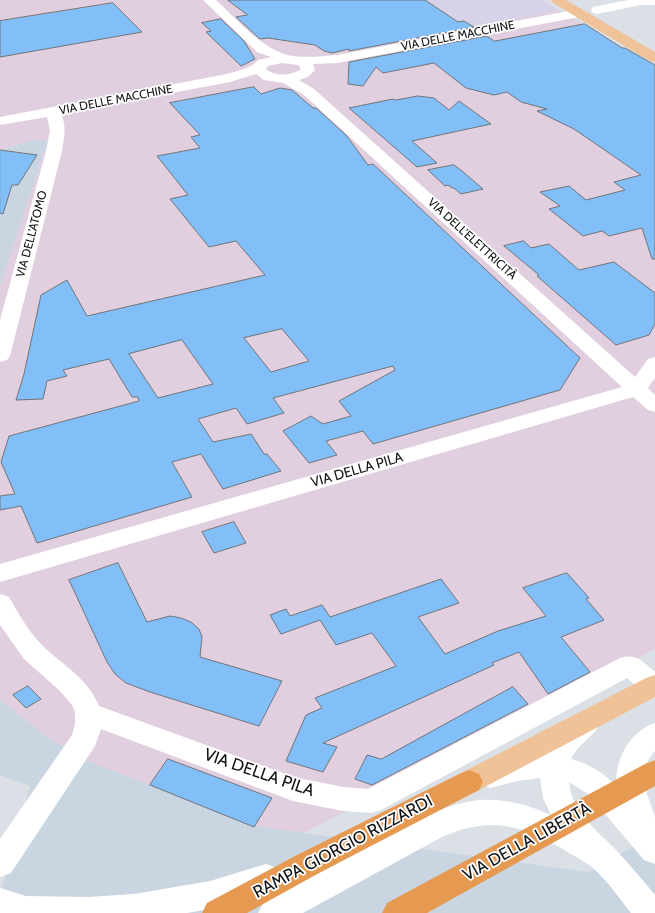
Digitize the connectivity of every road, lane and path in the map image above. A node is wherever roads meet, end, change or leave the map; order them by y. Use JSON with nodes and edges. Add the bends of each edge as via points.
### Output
{"nodes":[{"id":1,"x":209,"y":0,"type":"edge"},
{"id":2,"x":557,"y":0,"type":"edge"},
{"id":3,"x":637,"y":1,"type":"edge"},
{"id":4,"x":655,"y":1,"type":"edge"},
{"id":5,"x":579,"y":7,"type":"edge"},
{"id":6,"x":597,"y":10,"type":"junction"},
{"id":7,"x":651,"y":15,"type":"dead end"},
{"id":8,"x":655,"y":44,"type":"edge"},
{"id":9,"x":655,"y":58,"type":"edge"},
{"id":10,"x":305,"y":65,"type":"junction"},
{"id":11,"x":268,"y":66,"type":"junction"},
{"id":12,"x":0,"y":109,"type":"edge"},
{"id":13,"x":52,"y":112,"type":"junction"},
{"id":14,"x":26,"y":116,"type":"junction"},
{"id":15,"x":0,"y":121,"type":"edge"},
{"id":16,"x":0,"y":356,"type":"edge"},
{"id":17,"x":655,"y":363,"type":"edge"},
{"id":18,"x":637,"y":389,"type":"junction"},
{"id":19,"x":655,"y":406,"type":"edge"},
{"id":20,"x":0,"y":573,"type":"edge"},
{"id":21,"x":0,"y":604,"type":"edge"},
{"id":22,"x":655,"y":687,"type":"edge"},
{"id":23,"x":89,"y":713,"type":"junction"},
{"id":24,"x":593,"y":719,"type":"junction"},
{"id":25,"x":655,"y":734,"type":"edge"},
{"id":26,"x":555,"y":766,"type":"junction"},
{"id":27,"x":655,"y":772,"type":"edge"},
{"id":28,"x":469,"y":782,"type":"junction"},
{"id":29,"x":655,"y":847,"type":"edge"},
{"id":30,"x":655,"y":851,"type":"edge"},
{"id":31,"x":604,"y":859,"type":"junction"},
{"id":32,"x":0,"y":864,"type":"edge"},
{"id":33,"x":308,"y":864,"type":"junction"},
{"id":34,"x":20,"y":908,"type":"edge"},
{"id":35,"x":218,"y":913,"type":"edge"},
{"id":36,"x":274,"y":913,"type":"edge"},
{"id":37,"x":398,"y":913,"type":"edge"},
{"id":38,"x":650,"y":913,"type":"edge"}],
"edges":[{"from":1,"to":11,"type":"street","name":"VIA DELL'ELETTRICITÀ"},
{"from":2,"to":5,"type":"main road"},
{"from":3,"to":4,"type":"street"},
{"from":3,"to":6,"type":"street"},
{"from":3,"to":7,"type":"street"},
{"from":5,"to":6,"type":"main road"},
{"from":5,"to":9,"type":"main road"},
{"from":5,"to":10,"type":"street","name":"VIA DELLE MACCHINE"},
{"from":6,"to":8,"type":"main road"},
{"from":10,"to":11,"type":"street","via":[[287,59]]},
{"from":10,"to":11,"type":"street","via":[[305,73],[300,75]]},
{"from":11,"to":13,"type":"street","name":"VIA DELLE MACCHINE","via":[[233,77]]},
{"from":11,"to":18,"type":"street","name":"VIA DELL'ELETTRICITÀ","via":[[309,92]]},
{"from":12,"to":14,"type":"street","via":[[19,112]]},
{"from":13,"to":14,"type":"street","name":"VIA DELLE MACCHINE"},
{"from":13,"to":16,"type":"street","name":"VIA DELL'ATOMO","via":[[58,121],[54,151]]},
{"from":14,"to":15,"type":"street","name":"VIA DELLE MACCHINE"},
{"from":17,"to":18,"type":"street"},
{"from":18,"to":19,"type":"street","name":"VIA DELL'ELETTRICITÀ"},
{"from":18,"to":20,"type":"street","name":"VIA DELLA PILA"},
{"from":21,"to":23,"type":"street","via":[[32,652],[79,695]]},
{"from":22,"to":23,"type":"street","name":"VIA DELLA PILA","via":[[629,665],[371,801],[343,799],[293,789]]},
{"from":22,"to":24,"type":"main road","name":"RAMPA GIORGIO RIZZARDI"},
{"from":23,"to":32,"type":"street","via":[[85,738]]},
{"from":24,"to":26,"type":"street","name":"RAMPA GIORGIO RIZZARDI","via":[[581,727],[565,745]]},
{"from":24,"to":28,"type":"main road","name":"RAMPA GIORGIO RIZZARDI"},
{"from":25,"to":29,"type":"street","via":[[641,746],[632,760],[630,774],[636,807]]},
{"from":26,"to":28,"type":"street","name":"RAMPA GIORGIO RIZZARDI","via":[[505,771]]},
{"from":26,"to":30,"type":"street","name":"RAMPA GIORGIO RIZZARDI","via":[[576,771],[591,779]]},
{"from":26,"to":31,"type":"street","name":"RAMPA GIORGIO RIZZARDI","via":[[554,787],[564,812],[573,827]]},
{"from":27,"to":37,"type":"highway","name":"VIA DELLA LIBERTÀ"},
{"from":28,"to":33,"type":"highway","name":"RAMPA GIORGIO RIZZARDI"},
{"from":31,"to":36,"type":"street","via":[[569,837],[543,826],[506,813],[478,812],[456,817],[425,832]]},
{"from":31,"to":38,"type":"street"},
{"from":33,"to":34,"type":"street","via":[[210,896],[168,904],[88,912]]},
{"from":33,"to":35,"type":"highway","name":"RAMPA GIORGIO RIZZARDI"}]}
